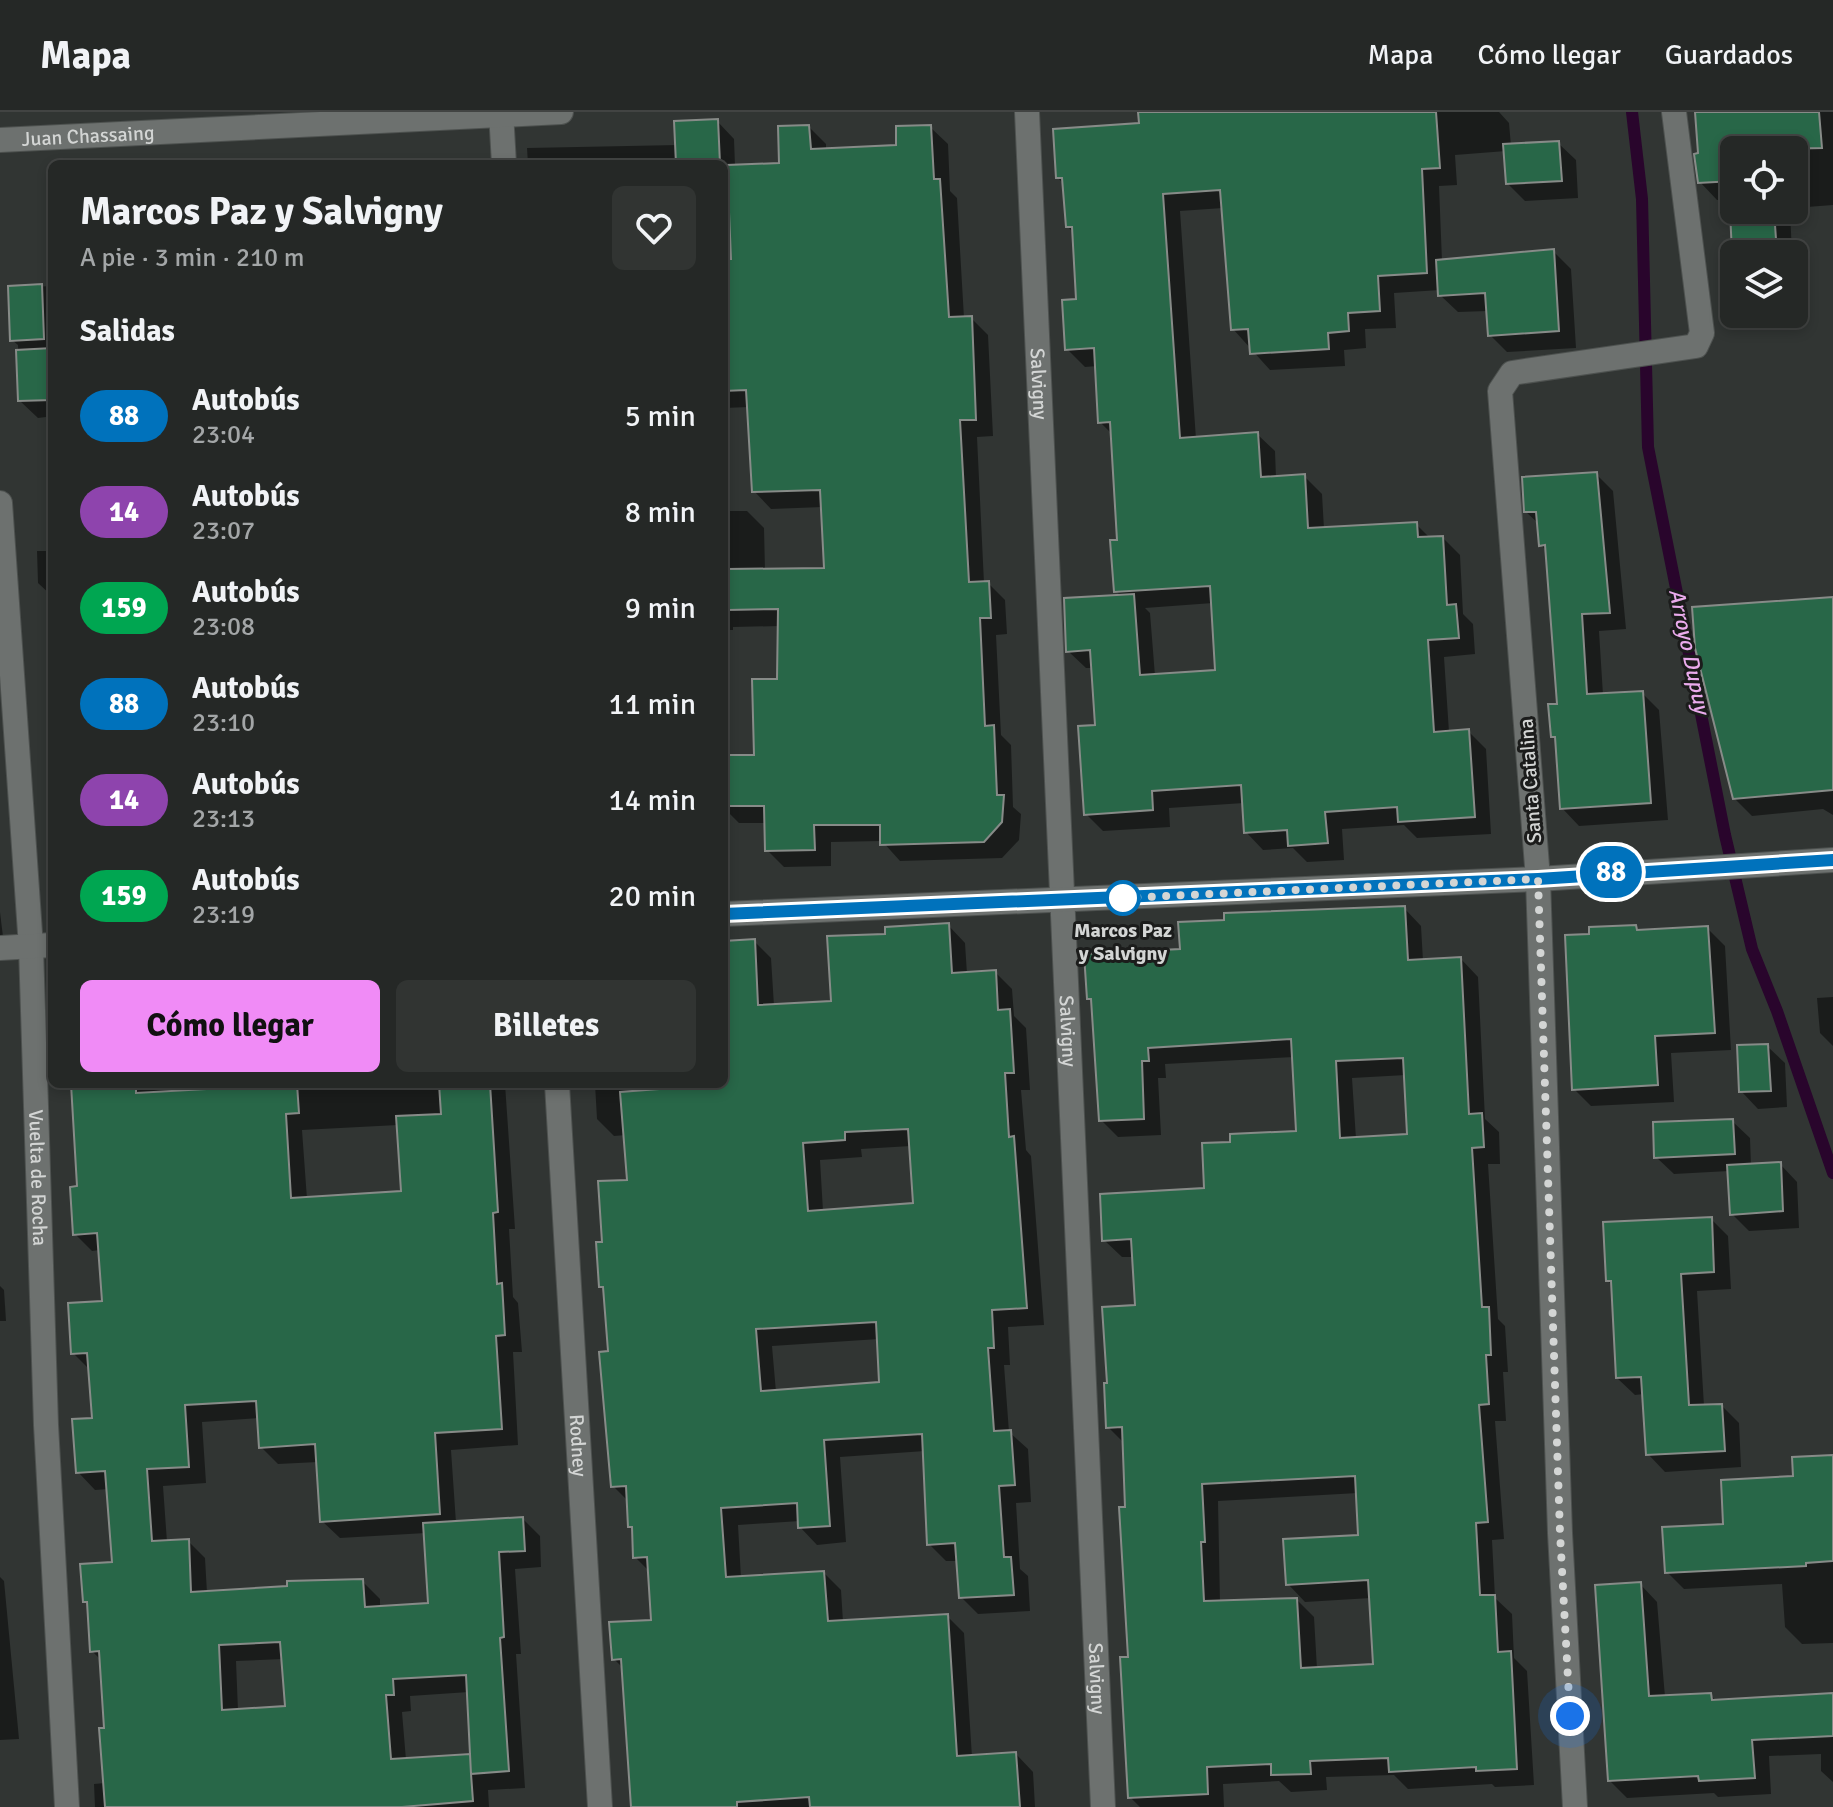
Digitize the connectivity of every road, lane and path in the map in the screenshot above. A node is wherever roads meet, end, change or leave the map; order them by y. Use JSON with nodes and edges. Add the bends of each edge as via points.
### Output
{"nodes":[{"id":1,"x":561,"y":112,"type":"edge"},
{"id":2,"x":1027,"y":112,"type":"edge"},
{"id":3,"x":1674,"y":112,"type":"edge"},
{"id":4,"x":501,"y":114,"type":"edge"},
{"id":5,"x":0,"y":140,"type":"edge"},
{"id":6,"x":504,"y":160,"type":"edge"},
{"id":7,"x":0,"y":503,"type":"edge"},
{"id":8,"x":1829,"y":861,"type":"edge"},
{"id":9,"x":1538,"y":879,"type":"junction"},
{"id":10,"x":1062,"y":901,"type":"junction"},
{"id":11,"x":728,"y":914,"type":"edge"},
{"id":12,"x":42,"y":946,"type":"edge"},
{"id":13,"x":0,"y":948,"type":"edge"},
{"id":14,"x":557,"y":1088,"type":"edge"},
{"id":15,"x":67,"y":1807,"type":"edge"},
{"id":16,"x":600,"y":1807,"type":"edge"},
{"id":17,"x":1103,"y":1807,"type":"edge"},
{"id":18,"x":1575,"y":1807,"type":"edge"}],
"edges":[{"from":1,"to":4,"type":"street","name":"Juan Chassaing"},
{"from":2,"to":10,"type":"street","name":"Salvigny"},
{"from":3,"to":9,"type":"street","name":"Santa Catalina","via":[[1702,333],[1696,346],[1512,373],[1500,391]]},
{"from":4,"to":5,"type":"street","name":"Juan Chassaing"},
{"from":4,"to":6,"type":"street"},
{"from":7,"to":12,"type":"street","name":"Vuelta de Rocha"},
{"from":8,"to":9,"type":"street"},
{"from":9,"to":10,"type":"street"},
{"from":9,"to":18,"type":"street","name":"Santa Catalina","via":[[1560,1533]]},
{"from":10,"to":11,"type":"street"},
{"from":10,"to":17,"type":"street","name":"Salvigny"},
{"from":12,"to":13,"type":"street"},
{"from":12,"to":15,"type":"street","name":"Vuelta de Rocha","via":[[46,1425]]},
{"from":14,"to":16,"type":"street","name":"Rodney"}]}
